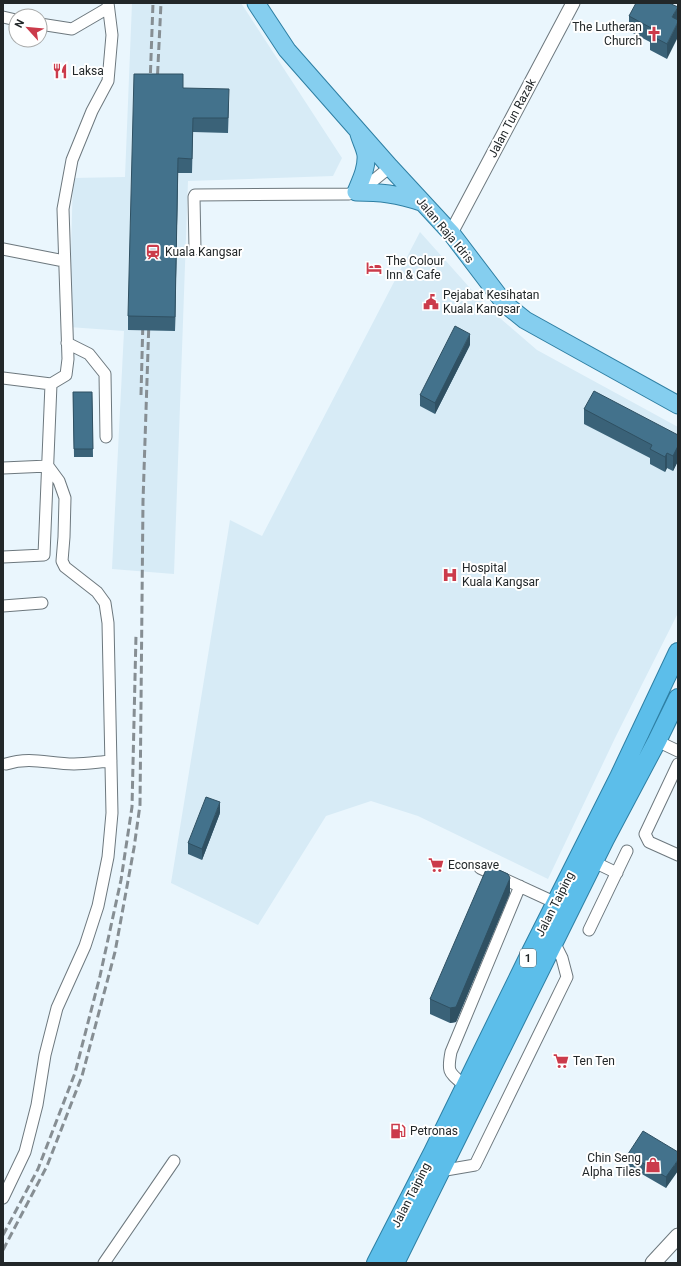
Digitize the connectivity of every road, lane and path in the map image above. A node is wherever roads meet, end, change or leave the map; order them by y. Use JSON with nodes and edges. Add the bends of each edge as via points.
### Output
{"nodes":[{"id":1,"x":256,"y":3,"type":"edge"},
{"id":2,"x":573,"y":3,"type":"edge"},
{"id":3,"x":108,"y":5,"type":"edge"},
{"id":4,"x":48,"y":25,"type":"edge"},
{"id":5,"x":357,"y":128,"type":"junction"},
{"id":6,"x":390,"y":167,"type":"junction"},
{"id":7,"x":356,"y":192,"type":"junction"},
{"id":8,"x":423,"y":203,"type":"junction"},
{"id":9,"x":451,"y":233,"type":"junction"},
{"id":10,"x":195,"y":248,"type":"dead end"},
{"id":11,"x":3,"y":249,"type":"edge"},
{"id":12,"x":64,"y":261,"type":"junction"},
{"id":13,"x":67,"y":343,"type":"junction"},
{"id":14,"x":3,"y":378,"type":"edge"},
{"id":15,"x":51,"y":384,"type":"junction"},
{"id":16,"x":678,"y":405,"type":"edge"},
{"id":17,"x":106,"y":437,"type":"dead end"},
{"id":18,"x":48,"y":466,"type":"junction"},
{"id":19,"x":3,"y":468,"type":"edge"},
{"id":20,"x":3,"y":557,"type":"edge"},
{"id":21,"x":42,"y":603,"type":"dead end"},
{"id":22,"x":3,"y":606,"type":"edge"},
{"id":23,"x":678,"y":652,"type":"edge"},
{"id":24,"x":678,"y":698,"type":"edge"},
{"id":25,"x":657,"y":741,"type":"junction"},
{"id":26,"x":678,"y":751,"type":"edge"},
{"id":27,"x":111,"y":761,"type":"junction"},
{"id":28,"x":6,"y":764,"type":"dead end"},
{"id":29,"x":678,"y":764,"type":"edge"},
{"id":30,"x":620,"y":777,"type":"junction"},
{"id":31,"x":627,"y":851,"type":"dead end"},
{"id":32,"x":678,"y":855,"type":"edge"},
{"id":33,"x":594,"y":862,"type":"junction"},
{"id":34,"x":480,"y":868,"type":"dead end"},
{"id":35,"x":617,"y":873,"type":"junction"},
{"id":36,"x":520,"y":886,"type":"junction"},
{"id":37,"x":556,"y":903,"type":"junction"},
{"id":38,"x":589,"y":930,"type":"dead end"},
{"id":39,"x":554,"y":942,"type":"junction"},
{"id":40,"x":465,"y":1086,"type":"junction"},
{"id":41,"x":174,"y":1161,"type":"dead end"},
{"id":42,"x":440,"y":1171,"type":"junction"},
{"id":43,"x":3,"y":1198,"type":"edge"},
{"id":44,"x":678,"y":1236,"type":"edge"},
{"id":45,"x":104,"y":1263,"type":"edge"},
{"id":46,"x":376,"y":1263,"type":"edge"},
{"id":47,"x":395,"y":1263,"type":"edge"},
{"id":48,"x":653,"y":1263,"type":"edge"}],
"edges":[{"from":1,"to":5,"type":"main road","name":"Jalan Raja Idris","via":[[287,50]]},
{"from":2,"to":9,"type":"street","name":"Jalan Tun Razak"},
{"from":3,"to":4,"type":"street","via":[[72,29]]},
{"from":3,"to":12,"type":"street","via":[[112,35],[108,81],[92,111],[72,160],[63,209]]},
{"from":5,"to":6,"type":"main road","name":"Jalan Raja Idris"},
{"from":5,"to":7,"type":"main road","via":[[366,155],[364,173]]},
{"from":6,"to":7,"type":"street"},
{"from":6,"to":8,"type":"main road","name":"Jalan Raja Idris"},
{"from":7,"to":8,"type":"main road","via":[[389,193]]},
{"from":7,"to":10,"type":"street","via":[[195,195]]},
{"from":8,"to":9,"type":"main road","name":"Jalan Raja Idris"},
{"from":9,"to":16,"type":"main road","name":"Jalan Raja Idris","via":[[505,304],[525,320]]},
{"from":11,"to":12,"type":"street"},
{"from":12,"to":13,"type":"street"},
{"from":13,"to":15,"type":"street","via":[[66,375]]},
{"from":13,"to":17,"type":"street","via":[[89,354],[104,374]]},
{"from":14,"to":15,"type":"street"},
{"from":15,"to":18,"type":"street"},
{"from":18,"to":19,"type":"street"},
{"from":18,"to":20,"type":"street","via":[[44,555]]},
{"from":18,"to":27,"type":"street","via":[[59,481],[65,498],[62,561],[65,567],[97,592],[105,603],[108,623]]},
{"from":21,"to":22,"type":"street"},
{"from":23,"to":30,"type":"highway","name":"Jalan Taiping","number":"1"},
{"from":24,"to":25,"type":"highway","name":"Jalan Taiping","number":"1"},
{"from":25,"to":26,"type":"street"},
{"from":25,"to":30,"type":"highway","via":[[645,746]]},
{"from":25,"to":33,"type":"highway","name":"Jalan Taiping","number":"1"},
{"from":27,"to":28,"type":"street","via":[[73,764],[31,759]]},
{"from":27,"to":43,"type":"street","via":[[108,857],[98,906],[57,1008],[45,1055],[37,1105],[24,1152]]},
{"from":29,"to":32,"type":"street","via":[[645,834],[649,842]]},
{"from":30,"to":37,"type":"highway","name":"Jalan Taiping","number":"1"},
{"from":31,"to":35,"type":"street"},
{"from":33,"to":35,"type":"street"},
{"from":33,"to":39,"type":"highway","name":"Jalan Taiping","number":"1"},
{"from":34,"to":36,"type":"street"},
{"from":35,"to":38,"type":"street"},
{"from":36,"to":37,"type":"street"},
{"from":36,"to":40,"type":"street","via":[[451,1052],[448,1067]]},
{"from":37,"to":40,"type":"highway","name":"Jalan Taiping","number":"1"},
{"from":39,"to":42,"type":"highway","name":"Jalan Taiping","number":"1"},
{"from":39,"to":42,"type":"street","via":[[567,977],[475,1165]]},
{"from":40,"to":46,"type":"highway","name":"Jalan Taiping","number":"1"},
{"from":41,"to":45,"type":"street"},
{"from":42,"to":47,"type":"highway","name":"Jalan Taiping","number":"1"},
{"from":44,"to":48,"type":"main road"}]}
